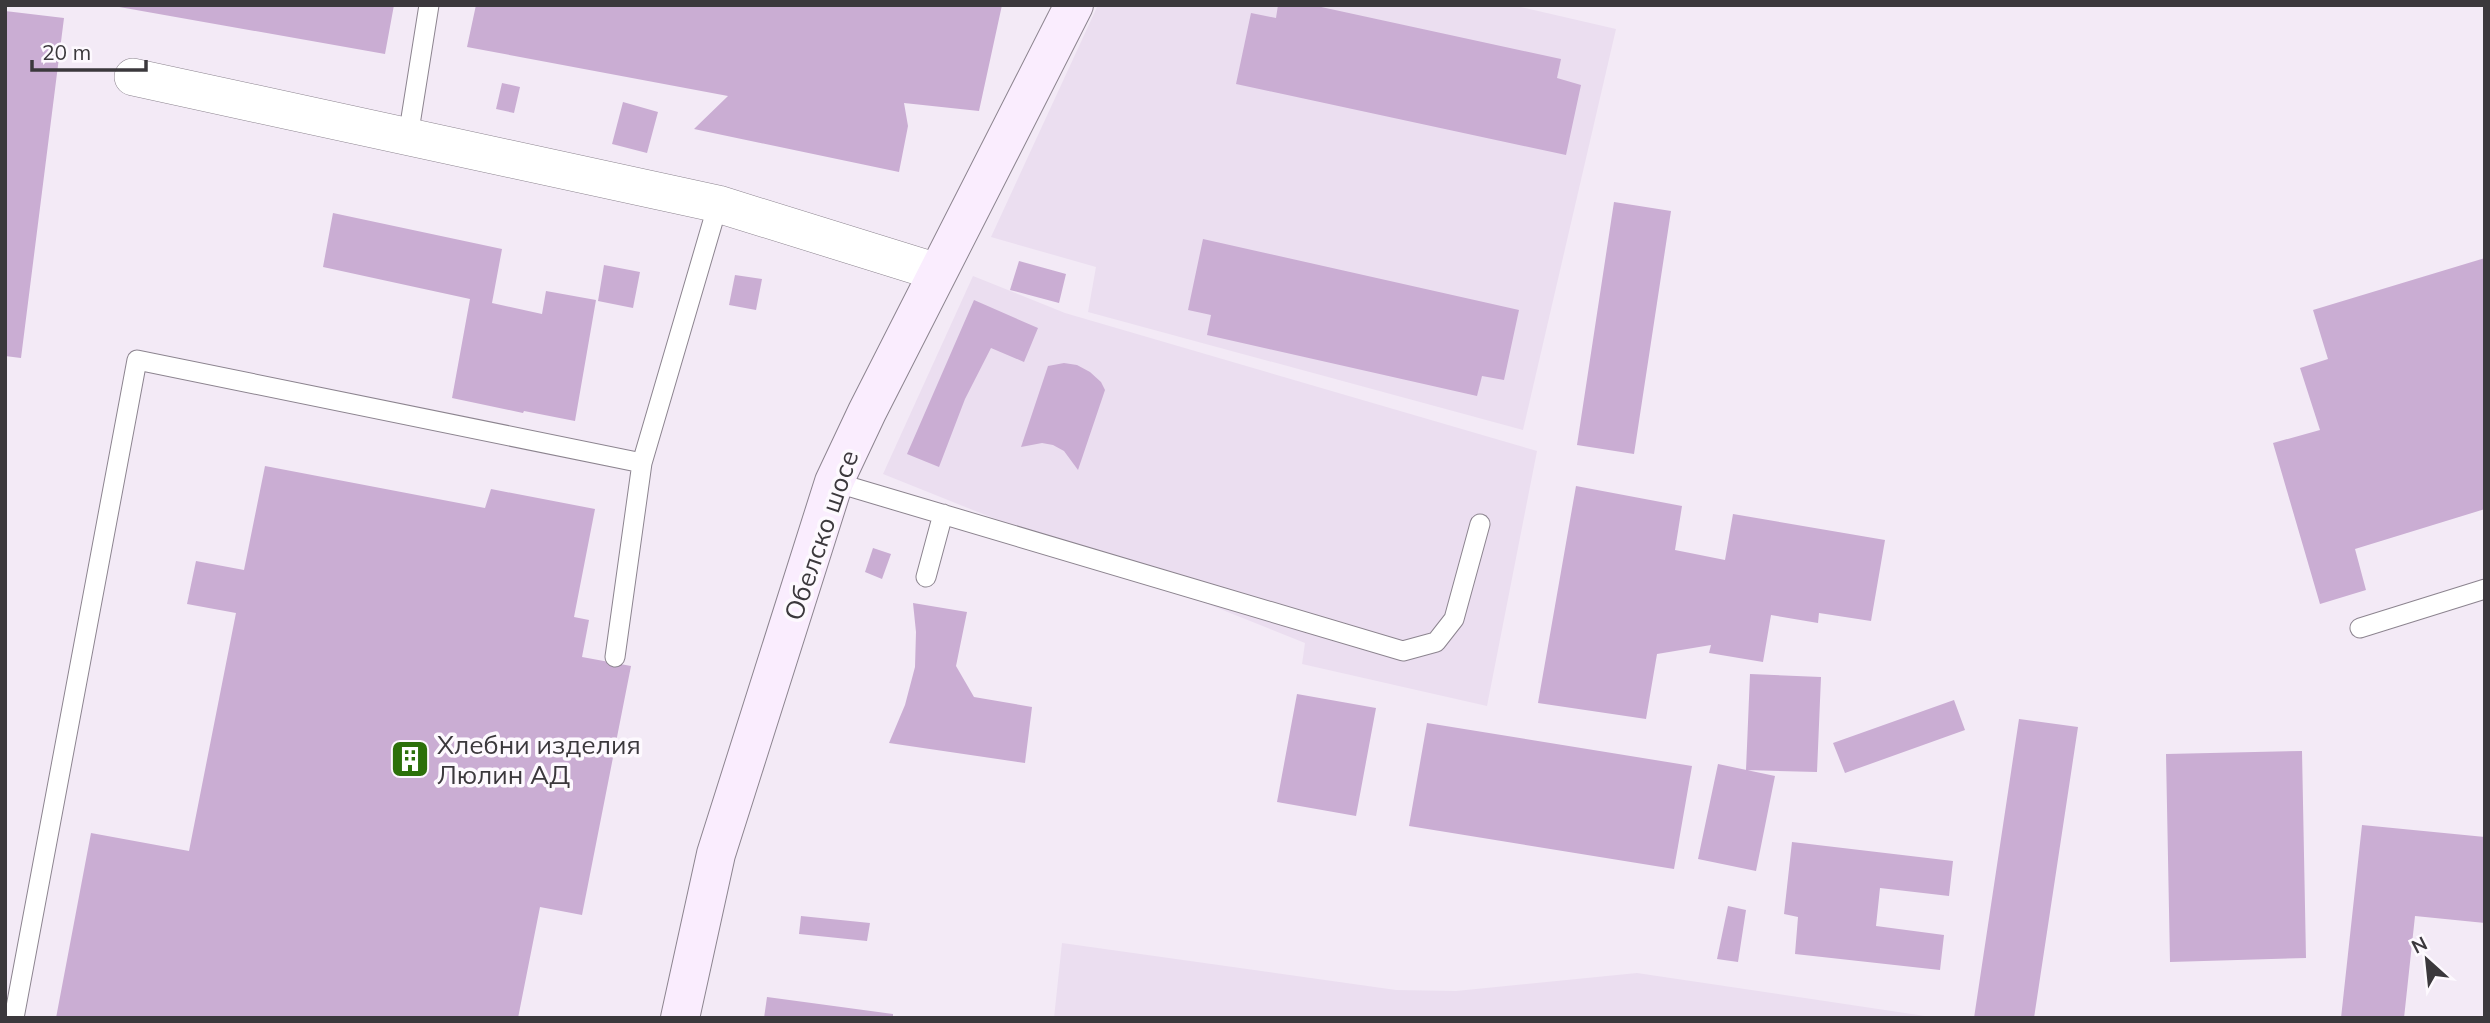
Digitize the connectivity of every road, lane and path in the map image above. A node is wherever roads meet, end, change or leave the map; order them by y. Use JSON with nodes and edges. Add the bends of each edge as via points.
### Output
{"nodes":[{"id":1,"x":429,"y":5,"type":"edge"},
{"id":2,"x":1074,"y":5,"type":"edge"},
{"id":3,"x":133,"y":78,"type":"dead end"},
{"id":4,"x":408,"y":137,"type":"junction"},
{"id":5,"x":718,"y":204,"type":"junction"},
{"id":6,"x":937,"y":272,"type":"junction"},
{"id":7,"x":642,"y":463,"type":"junction"},
{"id":8,"x":834,"y":482,"type":"junction"},
{"id":9,"x":943,"y":514,"type":"junction"},
{"id":10,"x":1480,"y":524,"type":"dead end"},
{"id":11,"x":926,"y":577,"type":"dead end"},
{"id":12,"x":2485,"y":589,"type":"edge"},
{"id":13,"x":2360,"y":628,"type":"dead end"},
{"id":14,"x":615,"y":657,"type":"dead end"},
{"id":15,"x":14,"y":1018,"type":"edge"},
{"id":16,"x":680,"y":1018,"type":"edge"}],
"edges":[{"from":1,"to":4,"type":"lane"},
{"from":2,"to":6,"type":"street","name":"Обелско шосе"},
{"from":3,"to":4,"type":"street"},
{"from":4,"to":5,"type":"street"},
{"from":5,"to":6,"type":"street"},
{"from":5,"to":7,"type":"lane"},
{"from":6,"to":8,"type":"street","name":"Обелско шосе"},
{"from":7,"to":14,"type":"lane"},
{"from":7,"to":15,"type":"lane","via":[[137,360]]},
{"from":8,"to":9,"type":"lane"},
{"from":8,"to":16,"type":"street","name":"Обелско шосе","via":[[716,854]]},
{"from":9,"to":10,"type":"lane","via":[[1403,651],[1436,642],[1454,619]]},
{"from":9,"to":11,"type":"lane"},
{"from":12,"to":13,"type":"lane"}]}
